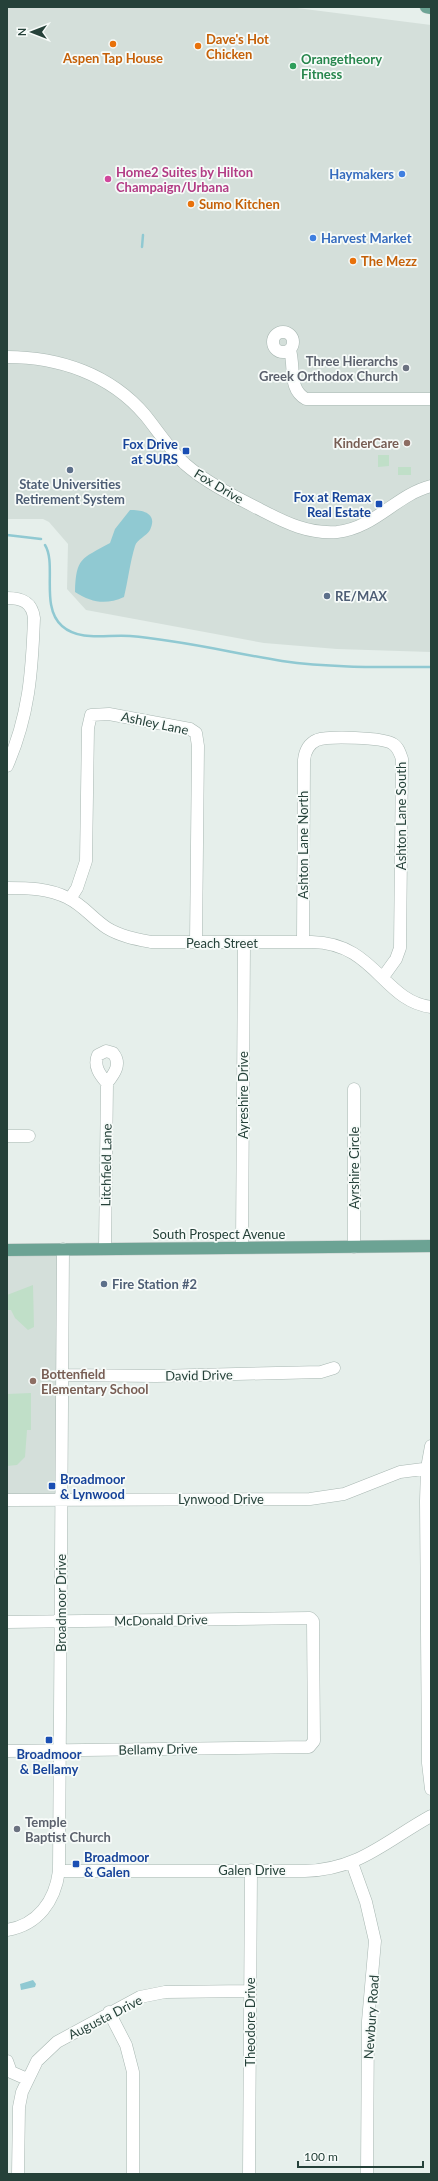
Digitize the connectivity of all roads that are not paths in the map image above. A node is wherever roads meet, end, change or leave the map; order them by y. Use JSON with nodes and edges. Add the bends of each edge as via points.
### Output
{"nodes":[{"id":1,"x":426,"y":7,"type":"edge"},
{"id":2,"x":431,"y":8,"type":"edge"},
{"id":3,"x":290,"y":350,"type":"dead end"},
{"id":4,"x":7,"y":357,"type":"edge"},
{"id":5,"x":431,"y":399,"type":"edge"},
{"id":6,"x":431,"y":486,"type":"edge"},
{"id":7,"x":7,"y":598,"type":"edge"},
{"id":8,"x":307,"y":749,"type":"joint"},
{"id":9,"x":7,"y":766,"type":"edge"},
{"id":10,"x":7,"y":888,"type":"edge"},
{"id":11,"x":70,"y":899,"type":"junction"},
{"id":12,"x":302,"y":942,"type":"junction"},
{"id":13,"x":196,"y":943,"type":"junction"},
{"id":14,"x":244,"y":943,"type":"junction"},
{"id":15,"x":383,"y":977,"type":"junction"},
{"id":16,"x":431,"y":1006,"type":"edge"},
{"id":17,"x":106,"y":1083,"type":"dead end"},
{"id":18,"x":354,"y":1090,"type":"dead end"},
{"id":19,"x":7,"y":1136,"type":"edge"},
{"id":20,"x":29,"y":1136,"type":"dead end"},
{"id":21,"x":431,"y":1246,"type":"edge"},
{"id":22,"x":354,"y":1247,"type":"junction"},
{"id":23,"x":105,"y":1248,"type":"junction"},
{"id":24,"x":242,"y":1248,"type":"junction"},
{"id":25,"x":63,"y":1249,"type":"junction"},
{"id":26,"x":7,"y":1250,"type":"edge"},
{"id":27,"x":334,"y":1368,"type":"dead end"},
{"id":28,"x":63,"y":1375,"type":"junction"},
{"id":29,"x":431,"y":1446,"type":"edge"},
{"id":30,"x":429,"y":1468,"type":"edge"},
{"id":31,"x":7,"y":1500,"type":"edge"},
{"id":32,"x":62,"y":1500,"type":"junction"},
{"id":33,"x":60,"y":1621,"type":"junction"},
{"id":34,"x":7,"y":1622,"type":"edge"},
{"id":35,"x":429,"y":1673,"type":"edge"},
{"id":36,"x":309,"y":1747,"type":"joint"},
{"id":37,"x":60,"y":1750,"type":"junction"},
{"id":38,"x":7,"y":1751,"type":"edge"},
{"id":39,"x":431,"y":1789,"type":"edge"},
{"id":40,"x":431,"y":1816,"type":"edge"},
{"id":41,"x":352,"y":1863,"type":"junction"},
{"id":42,"x":251,"y":1870,"type":"junction"},
{"id":43,"x":59,"y":1871,"type":"junction"},
{"id":44,"x":7,"y":1930,"type":"edge"},
{"id":45,"x":250,"y":1991,"type":"junction"},
{"id":46,"x":109,"y":2012,"type":"junction"},
{"id":47,"x":8,"y":2069,"type":"edge"},
{"id":48,"x":26,"y":2079,"type":"junction"},
{"id":49,"x":18,"y":2174,"type":"edge"},
{"id":50,"x":133,"y":2174,"type":"edge"},
{"id":51,"x":249,"y":2174,"type":"edge"},
{"id":52,"x":367,"y":2174,"type":"edge"}],
"edges":[{"from":1,"to":2,"type":"main road"},
{"from":3,"to":5,"type":"street","via":[[294,387],[301,397],[306,399]]},
{"from":4,"to":6,"type":"street","name":"Fox Drive","via":[[53,361],[90,373],[134,404],[184,462],[206,481],[304,530],[338,532],[365,525],[410,494]]},
{"from":7,"to":9,"type":"street","via":[[18,598],[29,604],[34,618],[30,692],[24,721]]},
{"from":8,"to":12,"type":"street","name":"Ashton Lane North","via":[[304,760]]},
{"from":8,"to":15,"type":"street","name":"Ashton Lane South","via":[[312,743],[322,739],[376,739],[391,742],[399,750],[402,759],[400,948],[396,959]]},
{"from":10,"to":11,"type":"street","name":"Peach Street","via":[[37,889]]},
{"from":11,"to":13,"type":"street","name":"Peach Street","via":[[107,928],[134,939]]},
{"from":11,"to":13,"type":"street","name":"Ashley Lane","via":[[77,888],[86,861],[88,728],[91,715],[102,713],[190,729],[196,733],[198,746]]},
{"from":12,"to":14,"type":"street","name":"Peach Street"},
{"from":12,"to":15,"type":"street","name":"Peach Street","via":[[323,942],[343,947],[360,956]]},
{"from":13,"to":14,"type":"street","name":"Peach Street"},
{"from":14,"to":24,"type":"street","name":"Ayreshire Drive"},
{"from":15,"to":16,"type":"street","name":"Peach Street","via":[[402,995]]},
{"from":17,"to":23,"type":"street","name":"Litchfield Lane"},
{"from":18,"to":22,"type":"street","name":"Ayrshire Circle"},
{"from":19,"to":20,"type":"street"},
{"from":21,"to":22,"type":"main road","name":"South Prospect Avenue"},
{"from":22,"to":24,"type":"main road","name":"South Prospect Avenue"},
{"from":23,"to":24,"type":"main road","name":"South Prospect Avenue"},
{"from":23,"to":25,"type":"main road","name":"South Prospect Avenue"},
{"from":25,"to":26,"type":"main road","name":"South Prospect Avenue"},
{"from":25,"to":28,"type":"street","name":"Broadmoor Drive"},
{"from":27,"to":28,"type":"street","name":"David Drive","via":[[321,1372],[156,1376]]},
{"from":28,"to":32,"type":"street","name":"Broadmoor Drive"},
{"from":29,"to":30,"type":"street"},
{"from":30,"to":32,"type":"street","name":"Lynwood Drive","via":[[400,1472],[344,1494],[310,1499]]},
{"from":30,"to":35,"type":"street"},
{"from":31,"to":32,"type":"street","name":"Lynwood Drive"},
{"from":32,"to":33,"type":"street","name":"Broadmoor Drive"},
{"from":33,"to":34,"type":"street","name":"McDonald Drive"},
{"from":33,"to":36,"type":"street","name":"McDonald Drive","via":[[310,1618],[313,1620],[314,1741]]},
{"from":33,"to":37,"type":"street","name":"Broadmoor Drive"},
{"from":35,"to":39,"type":"street","via":[[428,1763]]},
{"from":36,"to":37,"type":"street","name":"Bellamy Drive"},
{"from":37,"to":38,"type":"street","name":"Bellamy Drive"},
{"from":37,"to":43,"type":"street","name":"Broadmoor Drive"},
{"from":40,"to":41,"type":"street","name":"Galen Drive"},
{"from":41,"to":42,"type":"street","name":"Galen Drive","via":[[315,1871]]},
{"from":41,"to":52,"type":"street","name":"Newbury Road","via":[[366,1902],[374,1941],[368,2021]]},
{"from":42,"to":43,"type":"street","name":"Galen Drive"},
{"from":42,"to":45,"type":"street","name":"Theodore Drive"},
{"from":43,"to":44,"type":"street","name":"Broadmoor Drive","via":[[54,1895],[45,1909],[31,1921]]},
{"from":45,"to":46,"type":"street","name":"Augusta Drive","via":[[165,1992],[148,1995]]},
{"from":45,"to":51,"type":"street","name":"Theodore Drive"},
{"from":46,"to":48,"type":"street","name":"Augusta Drive","via":[[57,2042],[37,2061]]},
{"from":46,"to":50,"type":"street","via":[[126,2045],[133,2072]]},
{"from":47,"to":48,"type":"street"},
{"from":48,"to":49,"type":"street","name":"Augusta Drive","via":[[19,2107]]}]}
